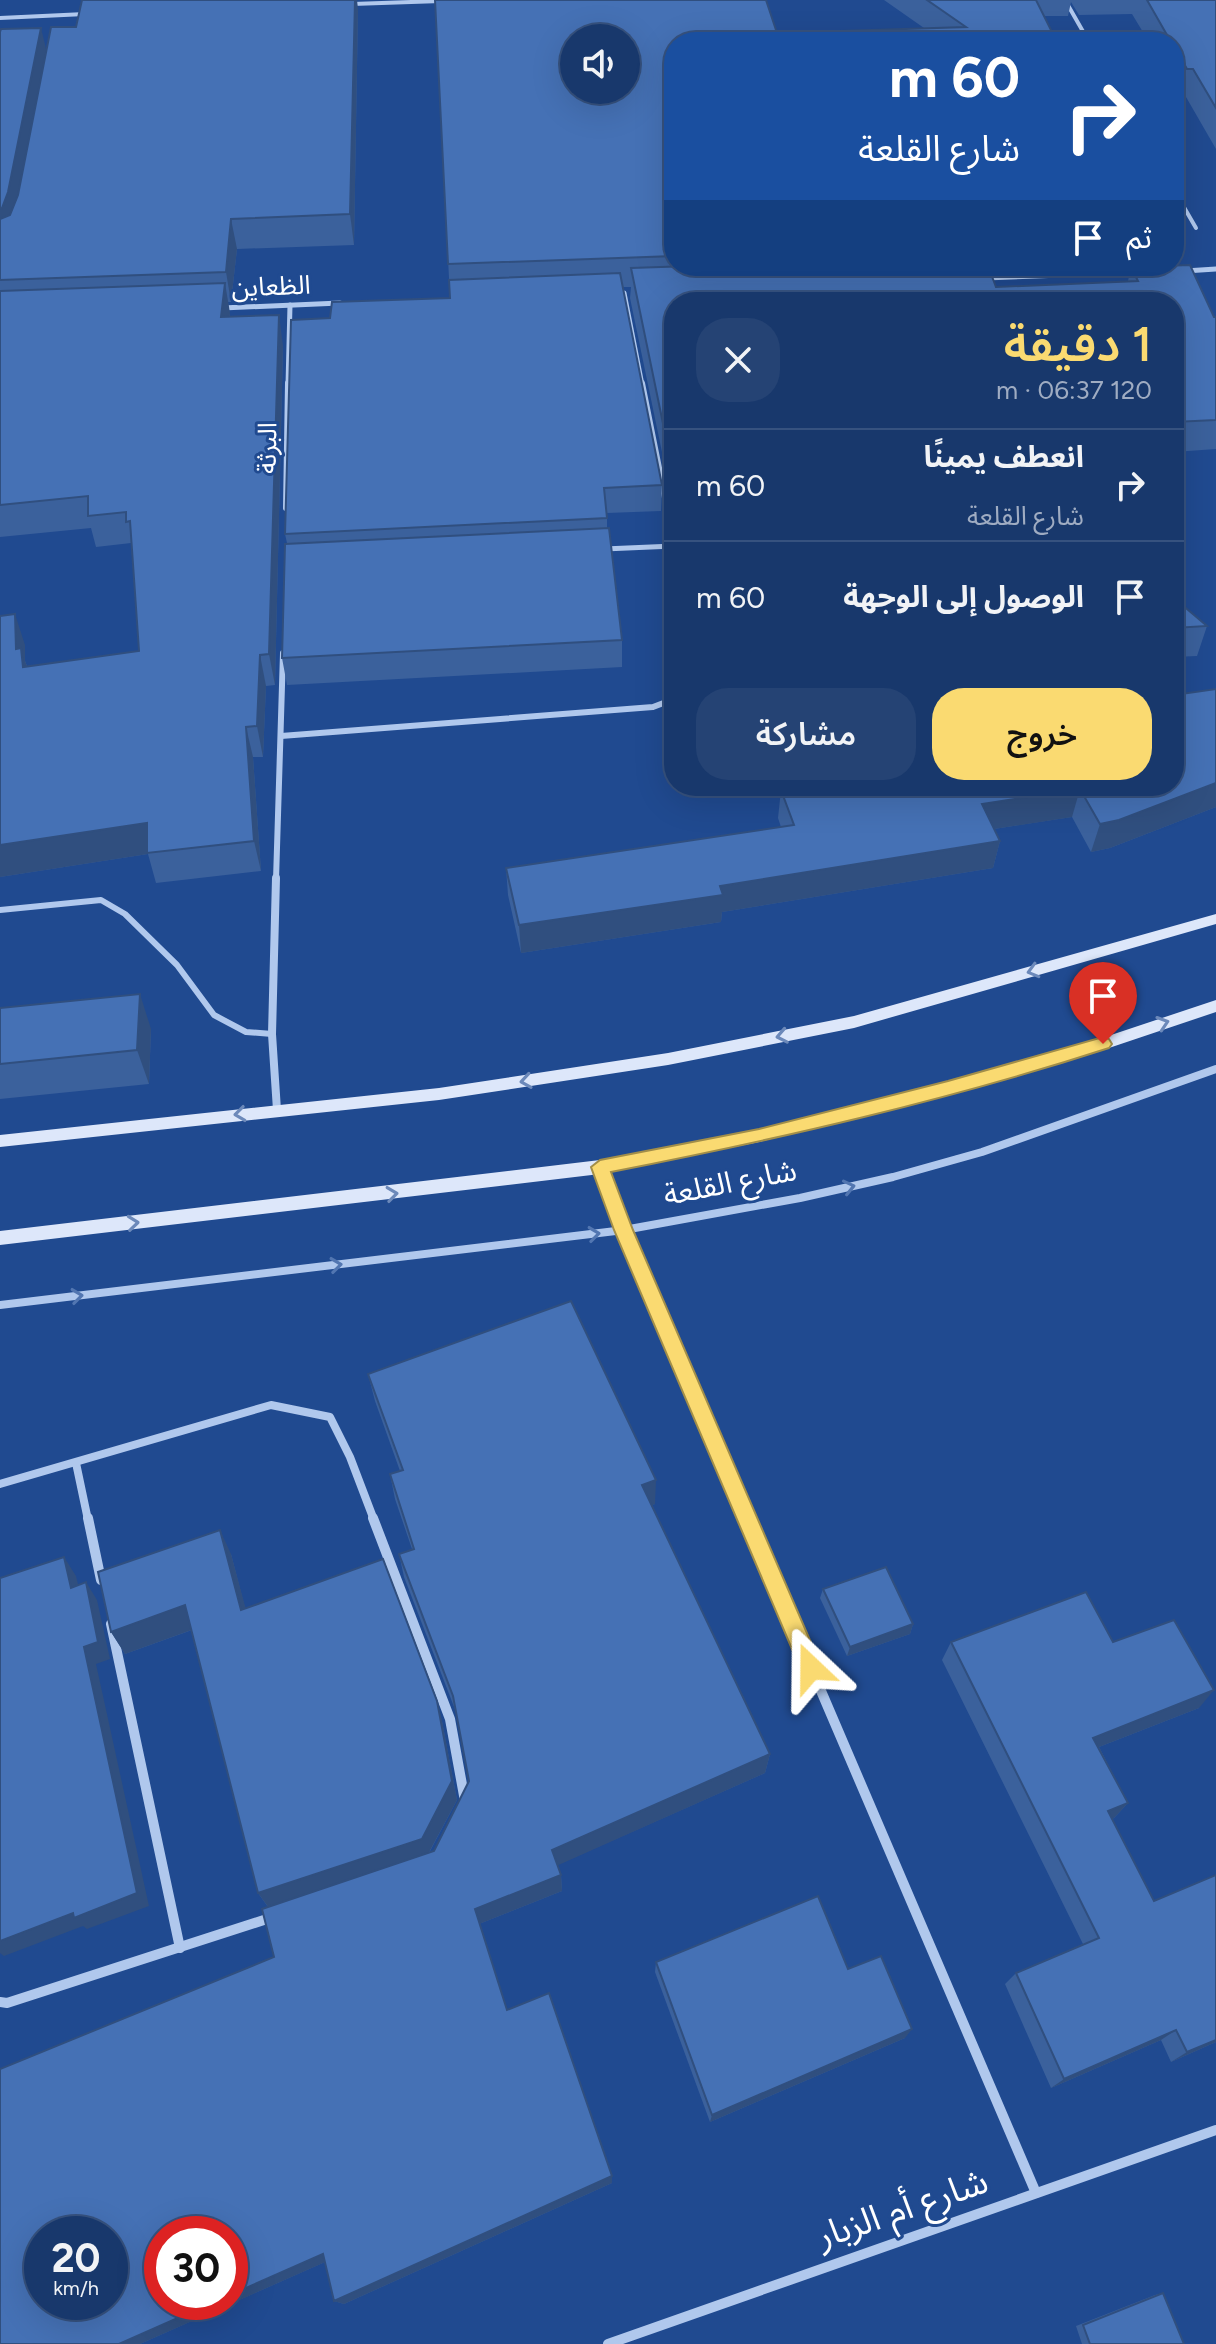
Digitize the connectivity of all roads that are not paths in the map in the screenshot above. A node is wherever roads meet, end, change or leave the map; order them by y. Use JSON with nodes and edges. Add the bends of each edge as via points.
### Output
{"nodes":[{"id":1,"x":1065,"y":0,"type":"edge"},
{"id":2,"x":445,"y":1,"type":"edge"},
{"id":3,"x":338,"y":5,"type":"edge"},
{"id":4,"x":91,"y":14,"type":"edge"},
{"id":5,"x":0,"y":18,"type":"edge"},
{"id":6,"x":1083,"y":32,"type":"edge"},
{"id":7,"x":1184,"y":207,"type":"edge"},
{"id":8,"x":1196,"y":228,"type":"dead end"},
{"id":9,"x":1216,"y":269,"type":"edge"},
{"id":10,"x":1184,"y":271,"type":"edge"},
{"id":11,"x":1051,"y":276,"type":"edge"},
{"id":12,"x":976,"y":279,"type":"edge"},
{"id":13,"x":640,"y":292,"type":"edge"},
{"id":14,"x":609,"y":293,"type":"edge"},
{"id":15,"x":624,"y":293,"type":"junction"},
{"id":16,"x":354,"y":302,"type":"edge"},
{"id":17,"x":290,"y":305,"type":"junction"},
{"id":18,"x":214,"y":308,"type":"edge"},
{"id":19,"x":664,"y":494,"type":"edge"},
{"id":20,"x":286,"y":519,"type":"edge"},
{"id":21,"x":664,"y":545,"type":"edge"},
{"id":22,"x":596,"y":550,"type":"edge"},
{"id":23,"x":283,"y":643,"type":"edge"},
{"id":24,"x":664,"y":703,"type":"edge"},
{"id":25,"x":281,"y":736,"type":"junction"},
{"id":26,"x":0,"y":910,"type":"edge"},
{"id":27,"x":1216,"y":919,"type":"edge"},
{"id":28,"x":1216,"y":1006,"type":"edge"},
{"id":29,"x":272,"y":1034,"type":"junction"},
{"id":30,"x":1216,"y":1069,"type":"edge"},
{"id":31,"x":277,"y":1110,"type":"junction"},
{"id":32,"x":0,"y":1141,"type":"edge"},
{"id":33,"x":600,"y":1167,"type":"junction"},
{"id":34,"x":624,"y":1230,"type":"junction"},
{"id":35,"x":0,"y":1238,"type":"edge"},
{"id":36,"x":0,"y":1305,"type":"edge"},
{"id":37,"x":76,"y":1463,"type":"junction"},
{"id":38,"x":0,"y":1484,"type":"edge"},
{"id":39,"x":103,"y":1588,"type":"edge"},
{"id":40,"x":110,"y":1620,"type":"edge"},
{"id":41,"x":458,"y":1813,"type":"edge"},
{"id":42,"x":284,"y":1913,"type":"edge"},
{"id":43,"x":180,"y":1948,"type":"junction"},
{"id":44,"x":0,"y":2002,"type":"edge"},
{"id":45,"x":1216,"y":2130,"type":"edge"},
{"id":46,"x":1036,"y":2193,"type":"junction"},
{"id":47,"x":608,"y":2344,"type":"edge"}],
"edges":[{"from":1,"to":6,"type":"lane"},
{"from":2,"to":3,"type":"lane"},
{"from":4,"to":5,"type":"lane"},
{"from":7,"to":8,"type":"lane"},
{"from":9,"to":10,"type":"street"},
{"from":11,"to":12,"type":"street"},
{"from":13,"to":15,"type":"street"},
{"from":14,"to":15,"type":"street"},
{"from":15,"to":19,"type":"street"},
{"from":16,"to":17,"type":"street","name":"الظعاين"},
{"from":17,"to":18,"type":"street","name":"الظعاين"},
{"from":17,"to":20,"type":"street","name":"البرثة"},
{"from":21,"to":22,"type":"lane"},
{"from":23,"to":25,"type":"street"},
{"from":24,"to":25,"type":"street"},
{"from":25,"to":29,"type":"street"},
{"from":26,"to":29,"type":"lane","via":[[101,900],[125,914],[177,965],[214,1015],[246,1032]]},
{"from":27,"to":31,"type":"main road","one_way":true,"via":[[854,1022],[668,1059],[469,1089]]},
{"from":33,"to":28,"type":"main road","name":"شارع القلعة","one_way":true,"via":[[759,1136],[948,1088]]},
{"from":29,"to":31,"type":"street"},
{"from":34,"to":30,"type":"street","name":"شارع القلعة","one_way":true,"via":[[893,1177],[1052,1129]]},
{"from":31,"to":32,"type":"main road","one_way":true},
{"from":33,"to":34,"type":"street"},
{"from":35,"to":33,"type":"main road","name":"شارع القلعة","one_way":true},
{"from":36,"to":34,"type":"street","name":"شارع القلعة","one_way":true},
{"from":34,"to":46,"type":"street"},
{"from":37,"to":38,"type":"street"},
{"from":37,"to":39,"type":"street"},
{"from":37,"to":41,"type":"street","via":[[271,1405],[330,1417],[450,1719],[465,1801]]},
{"from":40,"to":43,"type":"street"},
{"from":42,"to":43,"type":"street"},
{"from":43,"to":44,"type":"street"},
{"from":45,"to":46,"type":"street","name":"شارع أم الزبار"},
{"from":46,"to":47,"type":"street","name":"شارع أم الزبار"}]}
